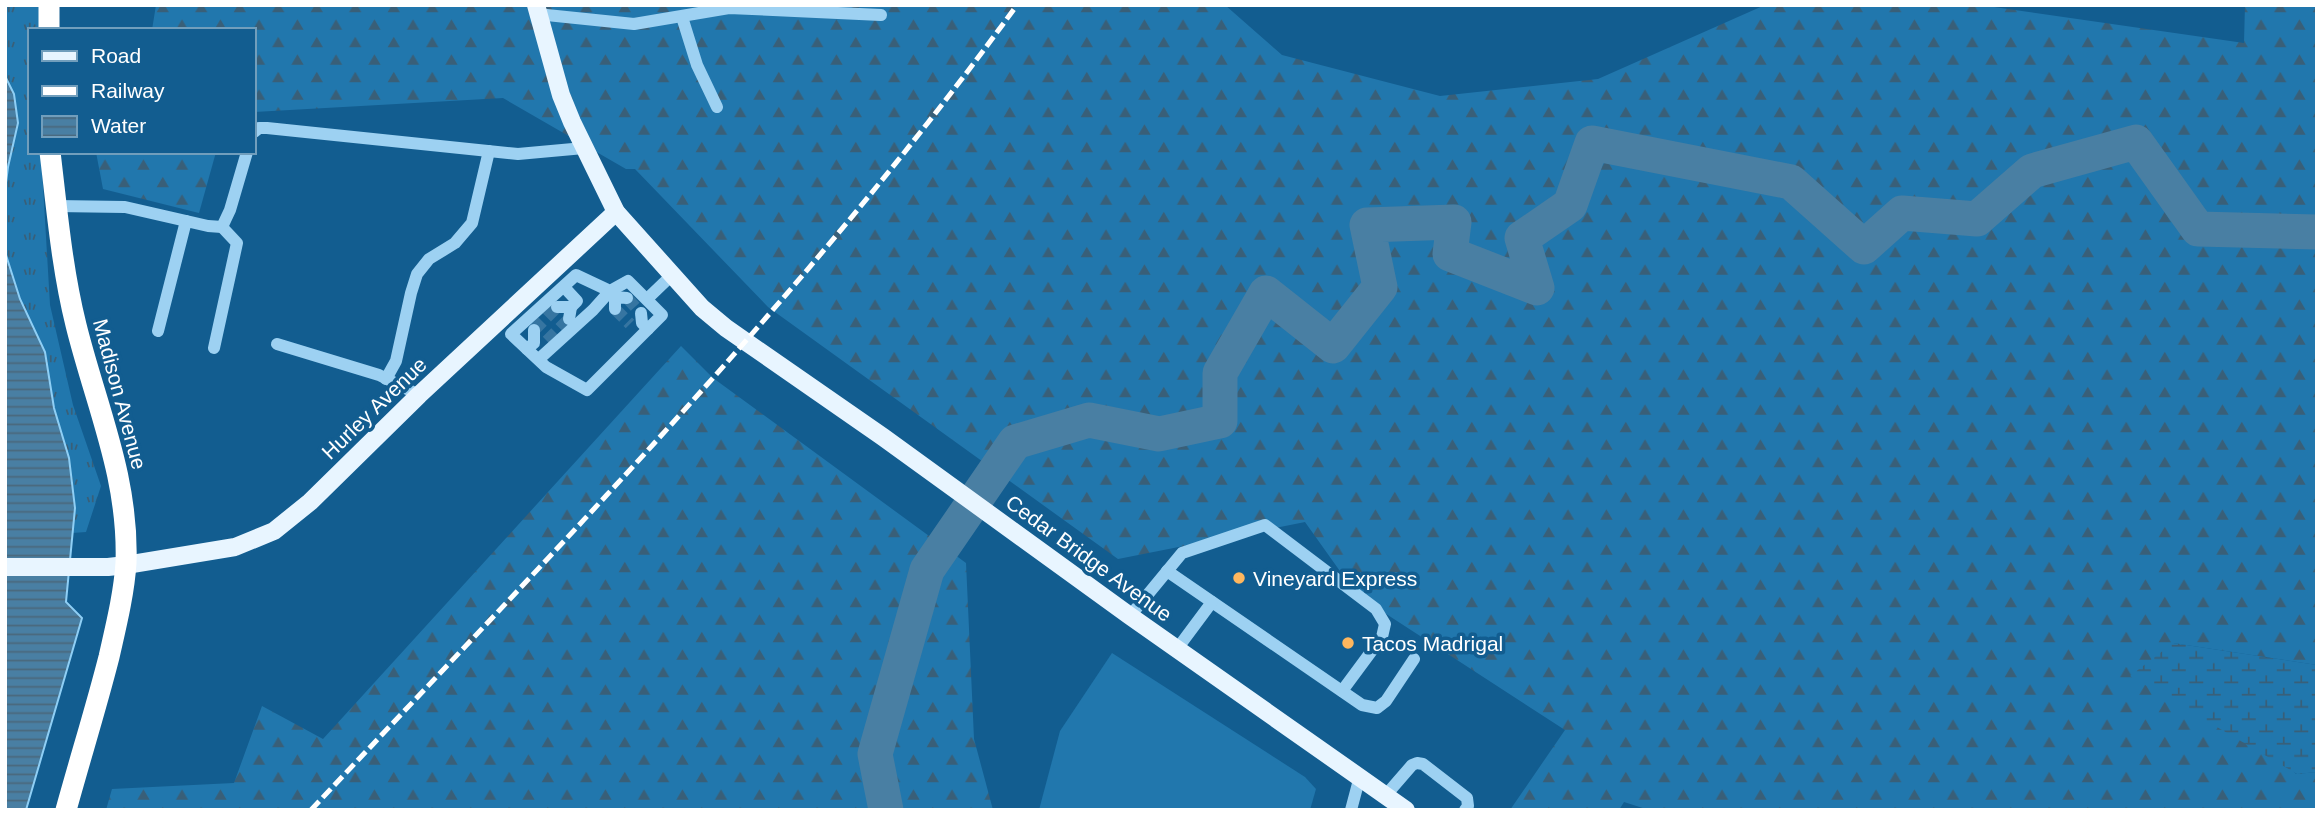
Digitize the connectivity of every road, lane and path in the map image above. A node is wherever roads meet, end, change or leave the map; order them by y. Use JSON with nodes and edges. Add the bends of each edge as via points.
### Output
{"nodes":[{"id":1,"x":49,"y":5,"type":"edge"},
{"id":2,"x":537,"y":10,"type":"edge"},
{"id":3,"x":881,"y":15,"type":"dead end"},
{"id":4,"x":682,"y":17,"type":"junction"},
{"id":5,"x":49,"y":28,"type":"edge"},
{"id":6,"x":717,"y":107,"type":"dead end"},
{"id":7,"x":256,"y":130,"type":"edge"},
{"id":8,"x":584,"y":148,"type":"junction"},
{"id":9,"x":489,"y":151,"type":"junction"},
{"id":10,"x":50,"y":154,"type":"edge"},
{"id":11,"x":246,"y":154,"type":"edge"},
{"id":12,"x":57,"y":206,"type":"junction"},
{"id":13,"x":616,"y":212,"type":"junction"},
{"id":14,"x":186,"y":221,"type":"junction"},
{"id":15,"x":222,"y":226,"type":"junction"},
{"id":16,"x":563,"y":261,"type":"junction"},
{"id":17,"x":576,"y":275,"type":"junction"},
{"id":18,"x":672,"y":275,"type":"junction"},
{"id":19,"x":564,"y":287,"type":"junction"},
{"id":20,"x":617,"y":299,"type":"junction"},
{"id":21,"x":647,"y":299,"type":"junction"},
{"id":22,"x":566,"y":311,"type":"dead end"},
{"id":23,"x":498,"y":322,"type":"junction"},
{"id":24,"x":534,"y":330,"type":"dead end"},
{"id":25,"x":158,"y":331,"type":"dead end"},
{"id":26,"x":511,"y":334,"type":"junction"},
{"id":27,"x":278,"y":344,"type":"dead end"},
{"id":28,"x":536,"y":345,"type":"junction"},
{"id":29,"x":214,"y":348,"type":"dead end"},
{"id":30,"x":539,"y":359,"type":"junction"},
{"id":31,"x":386,"y":379,"type":"junction"},
{"id":32,"x":419,"y":395,"type":"junction"},
{"id":33,"x":5,"y":566,"type":"edge"},
{"id":34,"x":120,"y":566,"type":"junction"},
{"id":35,"x":1167,"y":571,"type":"junction"},
{"id":36,"x":1212,"y":602,"type":"junction"},
{"id":37,"x":1130,"y":616,"type":"junction"},
{"id":38,"x":1177,"y":649,"type":"junction"},
{"id":39,"x":1413,"y":659,"type":"dead end"},
{"id":40,"x":1342,"y":691,"type":"junction"},
{"id":41,"x":1360,"y":776,"type":"junction"},
{"id":42,"x":1386,"y":795,"type":"junction"},
{"id":43,"x":66,"y":810,"type":"edge"},
{"id":44,"x":1351,"y":810,"type":"edge"},
{"id":45,"x":1406,"y":810,"type":"edge"},
{"id":46,"x":1465,"y":810,"type":"edge"}],
"edges":[{"from":1,"to":5,"type":"highway"},
{"from":2,"to":4,"type":"street","via":[[634,24]]},
{"from":2,"to":8,"type":"main road","name":"Cedar Bridge Avenue","via":[[561,95]]},
{"from":3,"to":4,"type":"street","via":[[729,8]]},
{"from":4,"to":6,"type":"street","via":[[696,65]]},
{"from":7,"to":9,"type":"street"},
{"from":8,"to":9,"type":"street","via":[[518,154]]},
{"from":8,"to":13,"type":"main road","name":"Cedar Bridge Avenue"},
{"from":9,"to":31,"type":"street","via":[[472,223],[418,274],[396,361]]},
{"from":10,"to":12,"type":"highway","name":"Madison Avenue"},
{"from":11,"to":15,"type":"street"},
{"from":12,"to":14,"type":"street","via":[[125,207]]},
{"from":12,"to":34,"type":"highway","name":"Madison Avenue","via":[[76,325],[113,446],[125,524]]},
{"from":13,"to":16,"type":"main road","name":"Hurley Avenue"},
{"from":13,"to":18,"type":"main road","name":"Cedar Bridge Avenue"},
{"from":14,"to":15,"type":"street"},
{"from":14,"to":25,"type":"street"},
{"from":15,"to":29,"type":"street","via":[[237,243]]},
{"from":16,"to":17,"type":"street"},
{"from":16,"to":23,"type":"main road","name":"Hurley Avenue"},
{"from":17,"to":19,"type":"street"},
{"from":17,"to":20,"type":"street"},
{"from":18,"to":21,"type":"street"},
{"from":18,"to":37,"type":"main road","name":"Cedar Bridge Avenue","via":[[702,308],[746,343]]},
{"from":19,"to":22,"type":"street","via":[[577,301]]},
{"from":19,"to":26,"type":"street"},
{"from":20,"to":21,"type":"street","via":[[628,281]]},
{"from":20,"to":30,"type":"street","via":[[593,310]]},
{"from":21,"to":30,"type":"street","via":[[662,315],[640,322],[587,390],[546,368]]},
{"from":23,"to":26,"type":"street"},
{"from":23,"to":32,"type":"main road","name":"Hurley Avenue"},
{"from":24,"to":28,"type":"street"},
{"from":26,"to":28,"type":"street"},
{"from":27,"to":31,"type":"street"},
{"from":28,"to":30,"type":"street"},
{"from":31,"to":32,"type":"street"},
{"from":32,"to":34,"type":"main road","name":"Hurley Avenue","via":[[274,531],[235,547]]},
{"from":33,"to":34,"type":"main road","name":"Hurley Avenue"},
{"from":34,"to":43,"type":"highway","name":"Madison Avenue","via":[[114,635]]},
{"from":35,"to":36,"type":"street"},
{"from":35,"to":37,"type":"street"},
{"from":35,"to":40,"type":"street","via":[[1182,554],[1265,525],[1376,609],[1385,624],[1382,637]]},
{"from":36,"to":38,"type":"street"},
{"from":36,"to":40,"type":"street"},
{"from":37,"to":38,"type":"main road","name":"Cedar Bridge Avenue"},
{"from":38,"to":41,"type":"main road","name":"Cedar Bridge Avenue"},
{"from":39,"to":40,"type":"street","via":[[1377,708],[1362,705]]},
{"from":41,"to":42,"type":"main road","name":"Cedar Bridge Avenue"},
{"from":41,"to":44,"type":"street"},
{"from":42,"to":45,"type":"main road","name":"Cedar Bridge Avenue"},
{"from":42,"to":46,"type":"street","via":[[1412,765],[1423,764],[1466,797]]}]}
